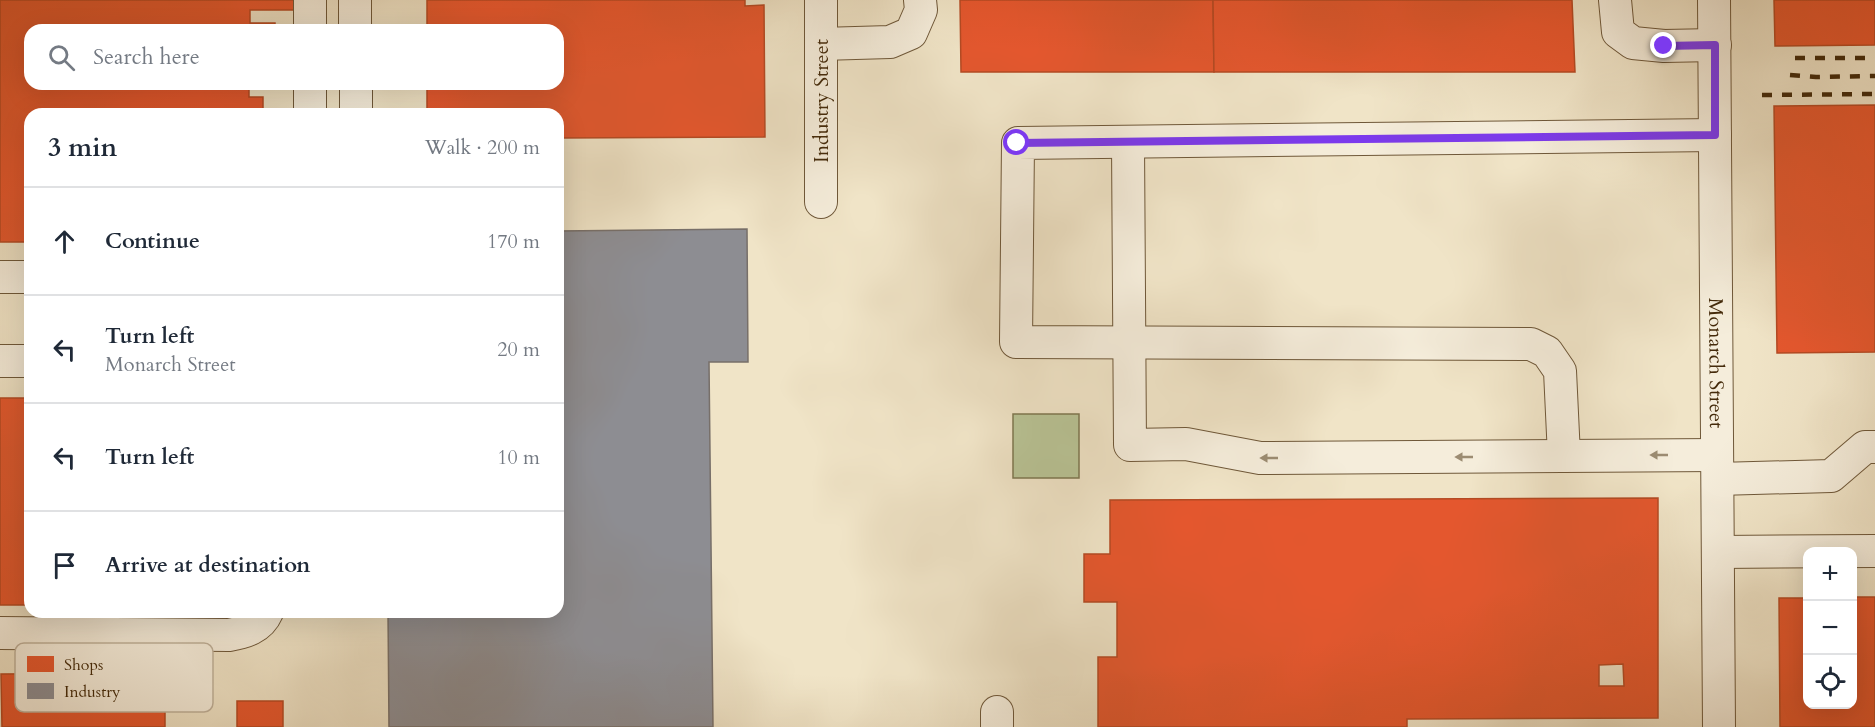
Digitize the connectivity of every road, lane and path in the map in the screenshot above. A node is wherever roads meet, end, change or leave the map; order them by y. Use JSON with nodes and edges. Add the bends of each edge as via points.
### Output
{"nodes":[{"id":1,"x":310,"y":0,"type":"edge"},
{"id":2,"x":355,"y":0,"type":"edge"},
{"id":3,"x":820,"y":0,"type":"edge"},
{"id":4,"x":920,"y":0,"type":"edge"},
{"id":5,"x":1615,"y":0,"type":"edge"},
{"id":6,"x":1714,"y":0,"type":"edge"},
{"id":7,"x":310,"y":24,"type":"edge"},
{"id":8,"x":355,"y":24,"type":"edge"},
{"id":9,"x":821,"y":44,"type":"junction"},
{"id":10,"x":1715,"y":45,"type":"junction"},
{"id":11,"x":310,"y":90,"type":"edge"},
{"id":12,"x":356,"y":90,"type":"edge"},
{"id":13,"x":310,"y":108,"type":"edge"},
{"id":14,"x":356,"y":108,"type":"edge"},
{"id":15,"x":1715,"y":135,"type":"junction"},
{"id":16,"x":1128,"y":143,"type":"junction"},
{"id":17,"x":821,"y":202,"type":"dead end"},
{"id":18,"x":0,"y":277,"type":"edge"},
{"id":19,"x":24,"y":277,"type":"edge"},
{"id":20,"x":1129,"y":342,"type":"junction"},
{"id":21,"x":24,"y":361,"type":"edge"},
{"id":22,"x":0,"y":362,"type":"edge"},
{"id":23,"x":1875,"y":447,"type":"edge"},
{"id":24,"x":1564,"y":456,"type":"junction"},
{"id":25,"x":1718,"y":467,"type":"junction"},
{"id":26,"x":1875,"y":550,"type":"edge"},
{"id":27,"x":1718,"y":552,"type":"junction"},
{"id":28,"x":264,"y":618,"type":"edge"},
{"id":29,"x":0,"y":633,"type":"edge"},
{"id":30,"x":1719,"y":727,"type":"edge"}],
"edges":[{"from":1,"to":7,"type":"street"},
{"from":2,"to":8,"type":"street"},
{"from":3,"to":9,"type":"street","name":"Industry Street"},
{"from":4,"to":9,"type":"street","via":[[921,10],[911,33],[890,42]]},
{"from":5,"to":10,"type":"street","via":[[1618,32],[1633,43]]},
{"from":6,"to":10,"type":"street","name":"Monarch Street"},
{"from":9,"to":17,"type":"street","name":"Industry Street"},
{"from":10,"to":15,"type":"street","name":"Monarch Street"},
{"from":11,"to":13,"type":"street"},
{"from":12,"to":14,"type":"street"},
{"from":15,"to":16,"type":"street"},
{"from":15,"to":25,"type":"street","name":"Monarch Street"},
{"from":16,"to":20,"type":"street"},
{"from":16,"to":20,"type":"street","via":[[1017,143],[1016,342]]},
{"from":18,"to":19,"type":"street"},
{"from":20,"to":24,"type":"street","via":[[1531,344],[1547,352],[1560,371]]},
{"from":24,"to":20,"type":"street","one_way":true,"via":[[1260,458],[1186,444],[1130,445]]},
{"from":21,"to":22,"type":"street"},
{"from":23,"to":25,"type":"street","via":[[1865,447],[1831,476]]},
{"from":25,"to":24,"type":"street","one_way":true},
{"from":25,"to":27,"type":"street","name":"Monarch Street"},
{"from":26,"to":27,"type":"street"},
{"from":27,"to":30,"type":"street","name":"Monarch Street"},
{"from":28,"to":29,"type":"street","via":[[257,626],[229,635]]}]}
